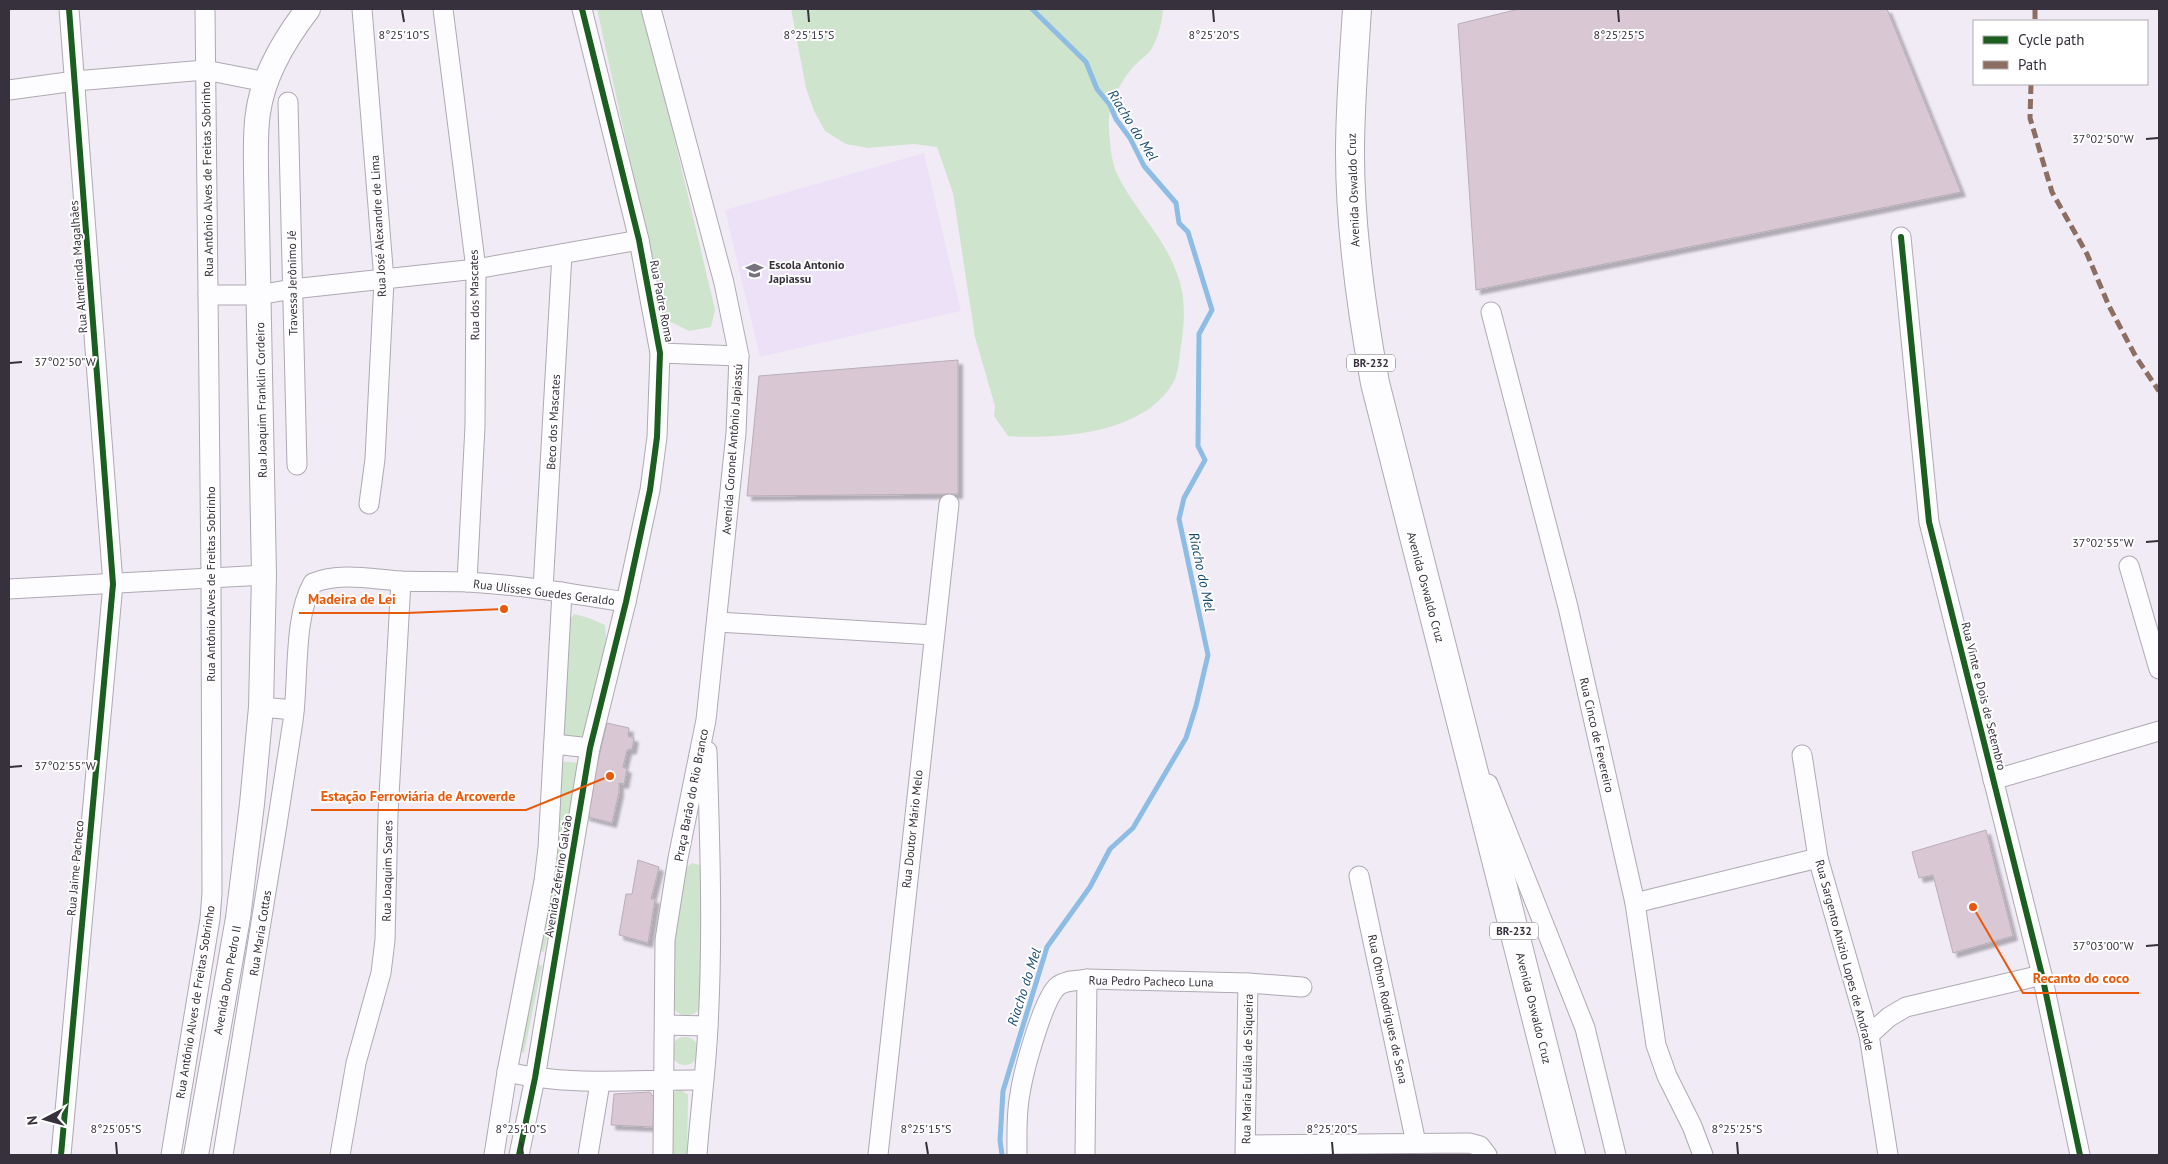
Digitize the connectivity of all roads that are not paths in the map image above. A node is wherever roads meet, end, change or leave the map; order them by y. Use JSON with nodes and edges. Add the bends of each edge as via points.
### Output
{"nodes":[{"id":1,"x":69,"y":9,"type":"edge"},
{"id":2,"x":205,"y":9,"type":"edge"},
{"id":3,"x":308,"y":9,"type":"edge"},
{"id":4,"x":362,"y":9,"type":"edge"},
{"id":5,"x":443,"y":9,"type":"edge"},
{"id":6,"x":582,"y":9,"type":"edge"},
{"id":7,"x":651,"y":9,"type":"edge"},
{"id":8,"x":1357,"y":9,"type":"edge"},
{"id":9,"x":205,"y":70,"type":"junction"},
{"id":10,"x":75,"y":81,"type":"junction"},
{"id":11,"x":266,"y":82,"type":"junction"},
{"id":12,"x":9,"y":90,"type":"edge"},
{"id":13,"x":288,"y":102,"type":"dead end"},
{"id":14,"x":1901,"y":237,"type":"dead end"},
{"id":15,"x":639,"y":240,"type":"junction"},
{"id":16,"x":562,"y":254,"type":"junction"},
{"id":17,"x":476,"y":269,"type":"junction"},
{"id":18,"x":384,"y":280,"type":"junction"},
{"id":19,"x":292,"y":289,"type":"junction"},
{"id":20,"x":208,"y":295,"type":"junction"},
{"id":21,"x":259,"y":295,"type":"junction"},
{"id":22,"x":1491,"y":312,"type":"dead end"},
{"id":23,"x":660,"y":353,"type":"junction"},
{"id":24,"x":739,"y":356,"type":"junction"},
{"id":25,"x":297,"y":465,"type":"dead end"},
{"id":26,"x":368,"y":504,"type":"dead end"},
{"id":27,"x":949,"y":504,"type":"dead end"},
{"id":28,"x":2130,"y":566,"type":"dead end"},
{"id":29,"x":264,"y":575,"type":"junction"},
{"id":30,"x":211,"y":577,"type":"junction"},
{"id":31,"x":401,"y":581,"type":"junction"},
{"id":32,"x":467,"y":582,"type":"junction"},
{"id":33,"x":313,"y":583,"type":"joint"},
{"id":34,"x":113,"y":584,"type":"junction"},
{"id":35,"x":9,"y":589,"type":"edge"},
{"id":36,"x":543,"y":589,"type":"junction"},
{"id":37,"x":562,"y":592,"type":"junction"},
{"id":38,"x":626,"y":602,"type":"junction"},
{"id":39,"x":717,"y":622,"type":"junction"},
{"id":40,"x":934,"y":635,"type":"junction"},
{"id":41,"x":2159,"y":669,"type":"edge"},
{"id":42,"x":261,"y":707,"type":"junction"},
{"id":43,"x":1457,"y":707,"type":"junction"},
{"id":44,"x":294,"y":710,"type":"junction"},
{"id":45,"x":706,"y":720,"type":"junction"},
{"id":46,"x":2159,"y":731,"type":"edge"},
{"id":47,"x":554,"y":744,"type":"junction"},
{"id":48,"x":590,"y":748,"type":"junction"},
{"id":49,"x":1802,"y":755,"type":"dead end"},
{"id":50,"x":1992,"y":780,"type":"junction"},
{"id":51,"x":252,"y":804,"type":"joint"},
{"id":52,"x":678,"y":858,"type":"junction"},
{"id":53,"x":1818,"y":858,"type":"junction"},
{"id":54,"x":711,"y":862,"type":"junction"},
{"id":55,"x":1359,"y":876,"type":"dead end"},
{"id":56,"x":1635,"y":903,"type":"junction"},
{"id":57,"x":2042,"y":976,"type":"junction"},
{"id":58,"x":1087,"y":979,"type":"junction"},
{"id":59,"x":1248,"y":983,"type":"junction"},
{"id":60,"x":1302,"y":987,"type":"dead end"},
{"id":61,"x":665,"y":1025,"type":"junction"},
{"id":62,"x":708,"y":1026,"type":"junction"},
{"id":63,"x":1869,"y":1036,"type":"junction"},
{"id":64,"x":507,"y":1072,"type":"junction"},
{"id":65,"x":535,"y":1078,"type":"junction"},
{"id":66,"x":663,"y":1080,"type":"junction"},
{"id":67,"x":702,"y":1080,"type":"junction"},
{"id":68,"x":600,"y":1083,"type":"junction"},
{"id":69,"x":1416,"y":1143,"type":"junction"},
{"id":70,"x":1246,"y":1150,"type":"edge"},
{"id":71,"x":1487,"y":1154,"type":"edge"},
{"id":72,"x":60,"y":1155,"type":"edge"},
{"id":73,"x":170,"y":1155,"type":"edge"},
{"id":74,"x":196,"y":1155,"type":"edge"},
{"id":75,"x":222,"y":1155,"type":"edge"},
{"id":76,"x":340,"y":1155,"type":"edge"},
{"id":77,"x":494,"y":1155,"type":"edge"},
{"id":78,"x":519,"y":1155,"type":"edge"},
{"id":79,"x":588,"y":1155,"type":"edge"},
{"id":80,"x":663,"y":1155,"type":"edge"},
{"id":81,"x":696,"y":1155,"type":"edge"},
{"id":82,"x":878,"y":1155,"type":"edge"},
{"id":83,"x":1017,"y":1155,"type":"edge"},
{"id":84,"x":1085,"y":1155,"type":"edge"},
{"id":85,"x":1571,"y":1155,"type":"edge"},
{"id":86,"x":1616,"y":1155,"type":"edge"},
{"id":87,"x":1704,"y":1155,"type":"edge"},
{"id":88,"x":1888,"y":1155,"type":"edge"},
{"id":89,"x":2080,"y":1155,"type":"edge"}],
"edges":[{"from":1,"to":10,"type":"street","name":"Rua Almerinda Magalhães"},
{"from":2,"to":9,"type":"street","name":"Rua Antônio Alves de Freitas Sobrinho"},
{"from":3,"to":11,"type":"main road","name":"Rua Joaquim Franklin Cordeiro","via":[[281,49]]},
{"from":4,"to":18,"type":"street","name":"Rua José Alexandre de Lima"},
{"from":5,"to":17,"type":"street","name":"Rua dos Mascates"},
{"from":6,"to":15,"type":"street","name":"Rua Padre Roma"},
{"from":7,"to":24,"type":"street","name":"Avenida Coronel Antônio Japiassú","via":[[724,283]]},
{"from":8,"to":43,"type":"highway","name":"Avenida Oswaldo Cruz","number":"BR-232","via":[[1350,153],[1361,307],[1374,383]]},
{"from":9,"to":10,"type":"street"},
{"from":9,"to":11,"type":"street"},
{"from":9,"to":20,"type":"street","name":"Rua Antônio Alves de Freitas Sobrinho"},
{"from":10,"to":12,"type":"street"},
{"from":10,"to":34,"type":"street","name":"Rua Almerinda Magalhães"},
{"from":11,"to":21,"type":"main road","name":"Rua Joaquim Franklin Cordeiro","via":[[258,111],[256,140]]},
{"from":13,"to":19,"type":"street","name":"Travessa Jerônimo Jé"},
{"from":14,"to":50,"type":"street","name":"Rua Vinte e Dois de Setembro","via":[[1929,522]]},
{"from":15,"to":16,"type":"street"},
{"from":15,"to":23,"type":"street","name":"Rua Padre Roma"},
{"from":16,"to":17,"type":"street"},
{"from":16,"to":36,"type":"street","name":"Beco dos Mascates"},
{"from":17,"to":18,"type":"street"},
{"from":17,"to":32,"type":"street","name":"Rua dos Mascates","via":[[475,426]]},
{"from":18,"to":19,"type":"street"},
{"from":18,"to":26,"type":"street","name":"Rua José Alexandre de Lima","via":[[375,459]]},
{"from":19,"to":21,"type":"street"},
{"from":19,"to":25,"type":"street","name":"Travessa Jerônimo Jé"},
{"from":20,"to":21,"type":"street"},
{"from":20,"to":30,"type":"street","name":"Rua Antônio Alves de Freitas Sobrinho"},
{"from":21,"to":29,"type":"main road","name":"Rua Joaquim Franklin Cordeiro"},
{"from":22,"to":56,"type":"street","name":"Rua Cinco de Fevereiro","via":[[1568,607]]},
{"from":23,"to":24,"type":"street"},
{"from":23,"to":38,"type":"street","name":"Rua Padre Roma","via":[[650,490]]},
{"from":24,"to":39,"type":"street","name":"Avenida Coronel Antônio Japiassú","via":[[736,433]]},
{"from":27,"to":40,"type":"street","name":"Rua Doutor Mário Melo"},
{"from":28,"to":41,"type":"street"},
{"from":29,"to":30,"type":"street"},
{"from":29,"to":42,"type":"main road","name":"Rua Joaquim Franklin Cordeiro"},
{"from":30,"to":34,"type":"street"},
{"from":30,"to":73,"type":"street","name":"Rua Antônio Alves de Freitas Sobrinho","via":[[211,902]]},
{"from":31,"to":32,"type":"street","name":"Rua Ulisses Guedes Geraldo"},
{"from":31,"to":33,"type":"street","name":"Rua Ulisses Guedes Geraldo","via":[[345,576]]},
{"from":31,"to":76,"type":"street","name":"Rua Joaquim Soares","via":[[388,814],[385,940],[381,973],[356,1063]]},
{"from":32,"to":36,"type":"street","name":"Rua Ulisses Guedes Geraldo"},
{"from":33,"to":44,"type":"street","name":"Rua Maria Cottas","via":[[304,604]]},
{"from":34,"to":35,"type":"street"},
{"from":34,"to":72,"type":"street","name":"Rua Jaime Pacheco"},
{"from":36,"to":37,"type":"street","name":"Rua Ulisses Guedes Geraldo"},
{"from":37,"to":38,"type":"street","name":"Rua Ulisses Guedes Geraldo"},
{"from":37,"to":47,"type":"street","name":"Avenida Zeferino Galvão"},
{"from":38,"to":48,"type":"street","name":"Avenida Zeferino Galvão"},
{"from":39,"to":40,"type":"street"},
{"from":39,"to":45,"type":"street","name":"Avenida Coronel Antônio Japiassú"},
{"from":40,"to":82,"type":"street","name":"Rua Doutor Mário Melo"},
{"from":42,"to":44,"type":"street"},
{"from":42,"to":51,"type":"main road","name":"Rua Joaquim Franklin Cordeiro"},
{"from":43,"to":85,"type":"highway","name":"Avenida Oswaldo Cruz","number":"BR-232"},
{"from":43,"to":86,"type":"street","via":[[1585,1028]]},
{"from":44,"to":75,"type":"street","name":"Rua Maria Cottas","via":[[266,899]]},
{"from":45,"to":52,"type":"street","name":"Praça Barão do Rio Branco"},
{"from":45,"to":54,"type":"street","name":"Praça Barão do Rio Branco"},
{"from":46,"to":50,"type":"street"},
{"from":47,"to":48,"type":"street"},
{"from":47,"to":64,"type":"street","name":"Avenida Zeferino Galvão","via":[[544,881]]},
{"from":48,"to":65,"type":"street","name":"Avenida Zeferino Galvão"},
{"from":49,"to":53,"type":"street","name":"Rua Sargento Anízio Lopes de Andrade"},
{"from":50,"to":57,"type":"street","name":"Rua Vinte e Dois de Setembro"},
{"from":51,"to":74,"type":"main road","name":"Avenida Dom Pedro II","via":[[238,918]]},
{"from":52,"to":54,"type":"street","via":[[696,851]]},
{"from":52,"to":61,"type":"street","name":"Praça Barão do Rio Branco","via":[[665,940]]},
{"from":53,"to":56,"type":"street"},
{"from":53,"to":63,"type":"street","name":"Rua Sargento Anízio Lopes de Andrade"},
{"from":54,"to":62,"type":"street","name":"Praça Barão do Rio Branco"},
{"from":55,"to":69,"type":"street","name":"Rua Othon Rodrigues de Sena"},
{"from":56,"to":87,"type":"street","name":"Rua Cinco de Fevereiro","via":[[1656,1045]]},
{"from":57,"to":63,"type":"street","via":[[1906,1007],[1889,1016]]},
{"from":57,"to":89,"type":"street","name":"Rua Vinte e Dois de Setembro"},
{"from":58,"to":59,"type":"street","name":"Rua Pedro Pacheco Luna"},
{"from":58,"to":83,"type":"street","name":"Rua Pedro Pacheco Luna","via":[[1058,986],[1046,1006],[1020,1094]]},
{"from":58,"to":84,"type":"street"},
{"from":59,"to":60,"type":"street","name":"Rua Pedro Pacheco Luna"},
{"from":59,"to":70,"type":"street","name":"Rua Maria Eulália de Siqueira"},
{"from":61,"to":62,"type":"street"},
{"from":61,"to":66,"type":"street","name":"Praça Barão do Rio Branco"},
{"from":62,"to":67,"type":"street","name":"Praça Barão do Rio Branco"},
{"from":63,"to":88,"type":"street","name":"Rua Sargento Anízio Lopes de Andrade"},
{"from":64,"to":65,"type":"street"},
{"from":64,"to":77,"type":"street","name":"Avenida Zeferino Galvão"},
{"from":65,"to":68,"type":"street"},
{"from":65,"to":78,"type":"street","name":"Avenida Zeferino Galvão"},
{"from":66,"to":67,"type":"street"},
{"from":66,"to":68,"type":"street"},
{"from":66,"to":80,"type":"street","name":"Praça Barão do Rio Branco"},
{"from":67,"to":81,"type":"street"},
{"from":68,"to":79,"type":"street"},
{"from":69,"to":70,"type":"street"},
{"from":69,"to":71,"type":"street","via":[[1469,1144],[1480,1146]]}]}
